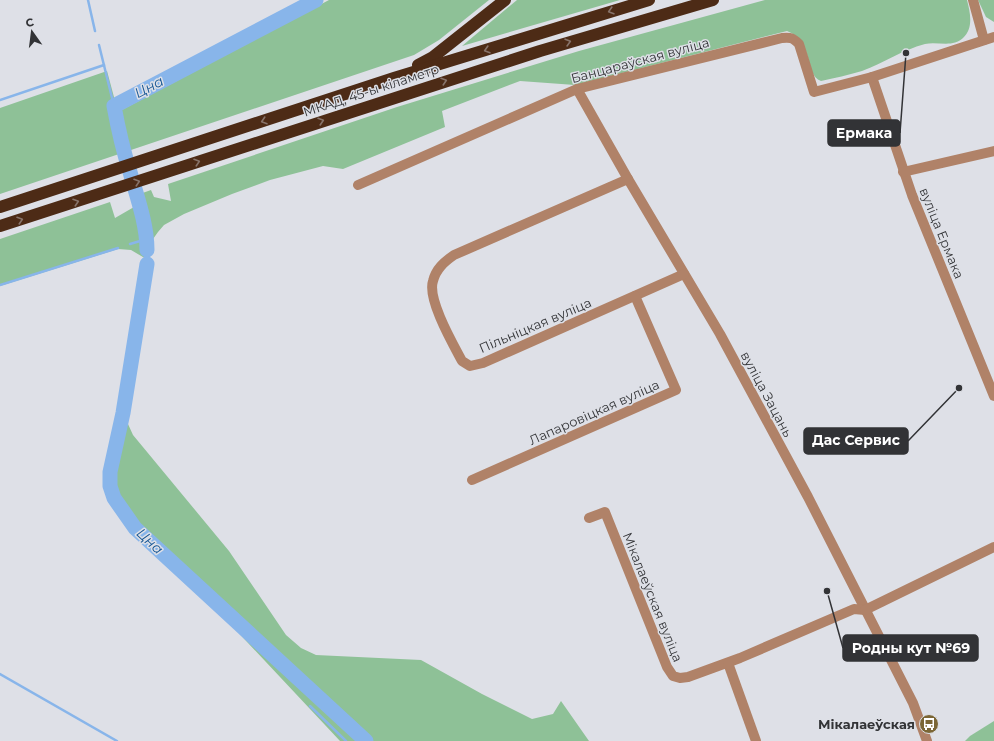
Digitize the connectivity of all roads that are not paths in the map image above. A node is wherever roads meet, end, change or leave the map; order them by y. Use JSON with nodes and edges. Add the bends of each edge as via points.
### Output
{"nodes":[{"id":1,"x":505,"y":0,"type":"edge"},
{"id":2,"x":649,"y":0,"type":"edge"},
{"id":3,"x":713,"y":0,"type":"edge"},
{"id":4,"x":973,"y":0,"type":"edge"},
{"id":5,"x":994,"y":37,"type":"edge"},
{"id":6,"x":984,"y":40,"type":"junction"},
{"id":7,"x":872,"y":77,"type":"junction"},
{"id":8,"x":394,"y":78,"type":"junction"},
{"id":9,"x":577,"y":89,"type":"junction"},
{"id":10,"x":994,"y":151,"type":"edge"},
{"id":11,"x":903,"y":172,"type":"junction"},
{"id":12,"x":628,"y":179,"type":"junction"},
{"id":13,"x":358,"y":185,"type":"dead end"},
{"id":14,"x":0,"y":207,"type":"edge"},
{"id":15,"x":0,"y":226,"type":"edge"},
{"id":16,"x":684,"y":274,"type":"junction"},
{"id":17,"x":635,"y":296,"type":"junction"},
{"id":18,"x":994,"y":396,"type":"edge"},
{"id":19,"x":472,"y":480,"type":"dead end"},
{"id":20,"x":589,"y":518,"type":"dead end"},
{"id":21,"x":994,"y":547,"type":"edge"},
{"id":22,"x":865,"y":610,"type":"junction"},
{"id":23,"x":728,"y":663,"type":"junction"},
{"id":24,"x":756,"y":741,"type":"edge"},
{"id":25,"x":928,"y":741,"type":"edge"}],
"edges":[{"from":1,"to":8,"type":"highway","via":[[433,57]]},
{"from":2,"to":8,"type":"highway","name":"МКАД, 45-ы кіламетр","one_way":true},
{"from":15,"to":3,"type":"highway","name":"МКАД, 45-ы кіламетр","one_way":true,"via":[[540,51]]},
{"from":4,"to":6,"type":"street"},
{"from":5,"to":6,"type":"street"},
{"from":6,"to":7,"type":"street"},
{"from":7,"to":9,"type":"street","name":"Банцараўская вуліца","via":[[814,92],[799,44],[789,37]]},
{"from":7,"to":11,"type":"street","name":"вуліца Ермака"},
{"from":8,"to":14,"type":"highway","name":"МКАД, 45-ы кіламетр","one_way":true},
{"from":9,"to":12,"type":"street","name":"вуліца Зацань"},
{"from":9,"to":13,"type":"street","name":"Банцараўская вуліца"},
{"from":10,"to":11,"type":"street"},
{"from":11,"to":18,"type":"street","name":"вуліца Ермака"},
{"from":12,"to":16,"type":"street","name":"вуліца Зацань"},
{"from":12,"to":17,"type":"street","name":"Пільніцкая вуліца","via":[[454,255],[437,271],[432,282],[432,292],[462,362],[470,366],[483,363]]},
{"from":16,"to":17,"type":"street","name":"Пільніцкая вуліца"},
{"from":16,"to":22,"type":"street","name":"вуліца Зацань","via":[[720,334],[808,497]]},
{"from":17,"to":19,"type":"street","name":"Лапаровіцкая вуліца","via":[[676,390]]},
{"from":20,"to":23,"type":"street","name":"Мікалаеўская вуліца","via":[[605,512],[671,675],[684,678]]},
{"from":21,"to":22,"type":"street","name":"Мікалаеўская вуліца"},
{"from":22,"to":23,"type":"street","name":"Мікалаеўская вуліца","via":[[854,609]]},
{"from":22,"to":25,"type":"street","name":"вуліца Зацань","via":[[913,703]]},
{"from":23,"to":24,"type":"street"}]}
